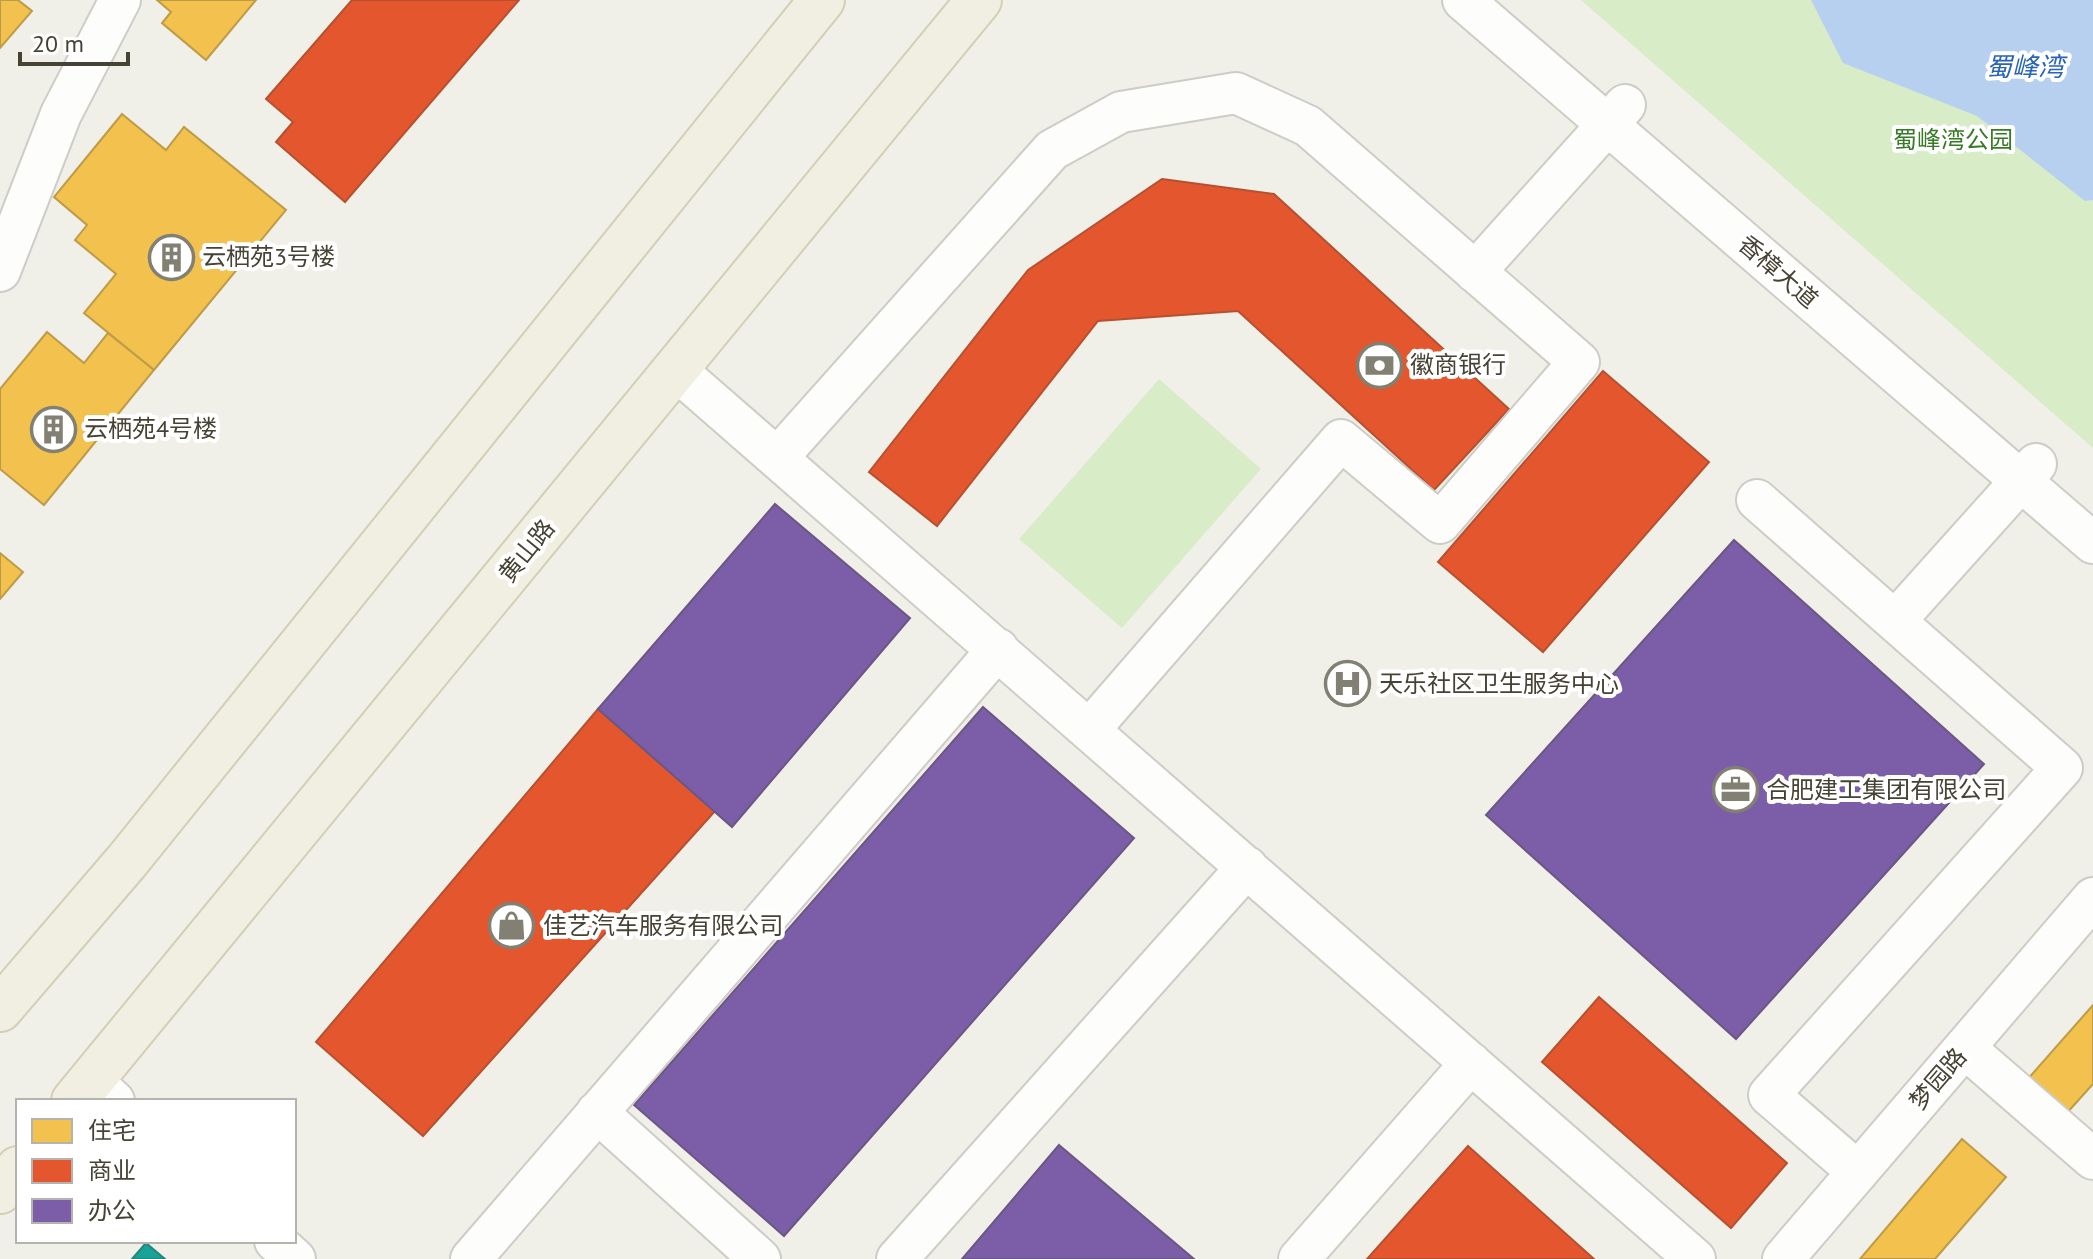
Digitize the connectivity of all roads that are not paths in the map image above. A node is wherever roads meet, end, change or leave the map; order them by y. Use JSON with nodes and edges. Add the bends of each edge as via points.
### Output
{"nodes":[{"id":1,"x":120,"y":0,"type":"edge"},
{"id":2,"x":822,"y":0,"type":"edge"},
{"id":3,"x":979,"y":0,"type":"edge"},
{"id":4,"x":1463,"y":0,"type":"edge"},
{"id":5,"x":1505,"y":0,"type":"edge"},
{"id":6,"x":1616,"y":115,"type":"junction"},
{"id":7,"x":0,"y":271,"type":"edge"},
{"id":8,"x":1475,"y":272,"type":"junction"},
{"id":9,"x":676,"y":370,"type":"junction"},
{"id":10,"x":778,"y":457,"type":"junction"},
{"id":11,"x":2028,"y":472,"type":"junction"},
{"id":12,"x":1757,"y":500,"type":"dead end"},
{"id":13,"x":2093,"y":515,"type":"edge"},
{"id":14,"x":2093,"y":543,"type":"edge"},
{"id":15,"x":1895,"y":621,"type":"junction"},
{"id":16,"x":998,"y":649,"type":"junction"},
{"id":17,"x":1090,"y":729,"type":"junction"},
{"id":18,"x":1247,"y":867,"type":"junction"},
{"id":19,"x":2093,"y":898,"type":"edge"},
{"id":20,"x":0,"y":1009,"type":"edge"},
{"id":21,"x":1965,"y":1048,"type":"junction"},
{"id":22,"x":1471,"y":1063,"type":"junction"},
{"id":23,"x":93,"y":1094,"type":"edge"},
{"id":24,"x":597,"y":1112,"type":"junction"},
{"id":25,"x":2093,"y":1159,"type":"edge"},
{"id":26,"x":16,"y":1171,"type":"edge"},
{"id":27,"x":1858,"y":1172,"type":"junction"},
{"id":28,"x":0,"y":1191,"type":"edge"},
{"id":29,"x":277,"y":1243,"type":"edge"},
{"id":30,"x":295,"y":1259,"type":"edge"},
{"id":31,"x":471,"y":1259,"type":"edge"},
{"id":32,"x":760,"y":1259,"type":"edge"},
{"id":33,"x":897,"y":1259,"type":"edge"},
{"id":34,"x":1299,"y":1259,"type":"edge"},
{"id":35,"x":1695,"y":1259,"type":"edge"},
{"id":36,"x":1783,"y":1259,"type":"edge"}],
"edges":[{"from":1,"to":7,"type":"street","via":[[61,114]]},
{"from":2,"to":20,"type":"main road","via":[[127,861]]},
{"from":3,"to":9,"type":"main road","name":"黄山路"},
{"from":4,"to":6,"type":"street","name":"香樟大道"},
{"from":5,"to":6,"type":"street","name":"香樟大道"},
{"from":6,"to":8,"type":"street"},
{"from":6,"to":11,"type":"street","name":"香樟大道"},
{"from":8,"to":10,"type":"street","via":[[1308,126],[1236,93],[1121,112],[1052,150]]},
{"from":8,"to":17,"type":"street","via":[[1579,362],[1440,523],[1341,440]]},
{"from":9,"to":10,"type":"street"},
{"from":9,"to":23,"type":"main road","name":"黄山路"},
{"from":10,"to":16,"type":"street"},
{"from":11,"to":13,"type":"street","name":"香樟大道"},
{"from":11,"to":14,"type":"street","name":"香樟大道"},
{"from":11,"to":15,"type":"street"},
{"from":12,"to":15,"type":"street"},
{"from":15,"to":27,"type":"street","via":[[2062,768],[1769,1095]]},
{"from":16,"to":17,"type":"street"},
{"from":16,"to":24,"type":"street"},
{"from":17,"to":18,"type":"street"},
{"from":18,"to":22,"type":"street"},
{"from":18,"to":33,"type":"street"},
{"from":19,"to":21,"type":"street","name":"梦园路"},
{"from":21,"to":25,"type":"street"},
{"from":21,"to":27,"type":"street","name":"梦园路"},
{"from":22,"to":34,"type":"street"},
{"from":22,"to":35,"type":"street"},
{"from":24,"to":31,"type":"street"},
{"from":24,"to":32,"type":"street"},
{"from":26,"to":28,"type":"main road"},
{"from":27,"to":36,"type":"street","name":"梦园路"},
{"from":29,"to":30,"type":"street"}]}
